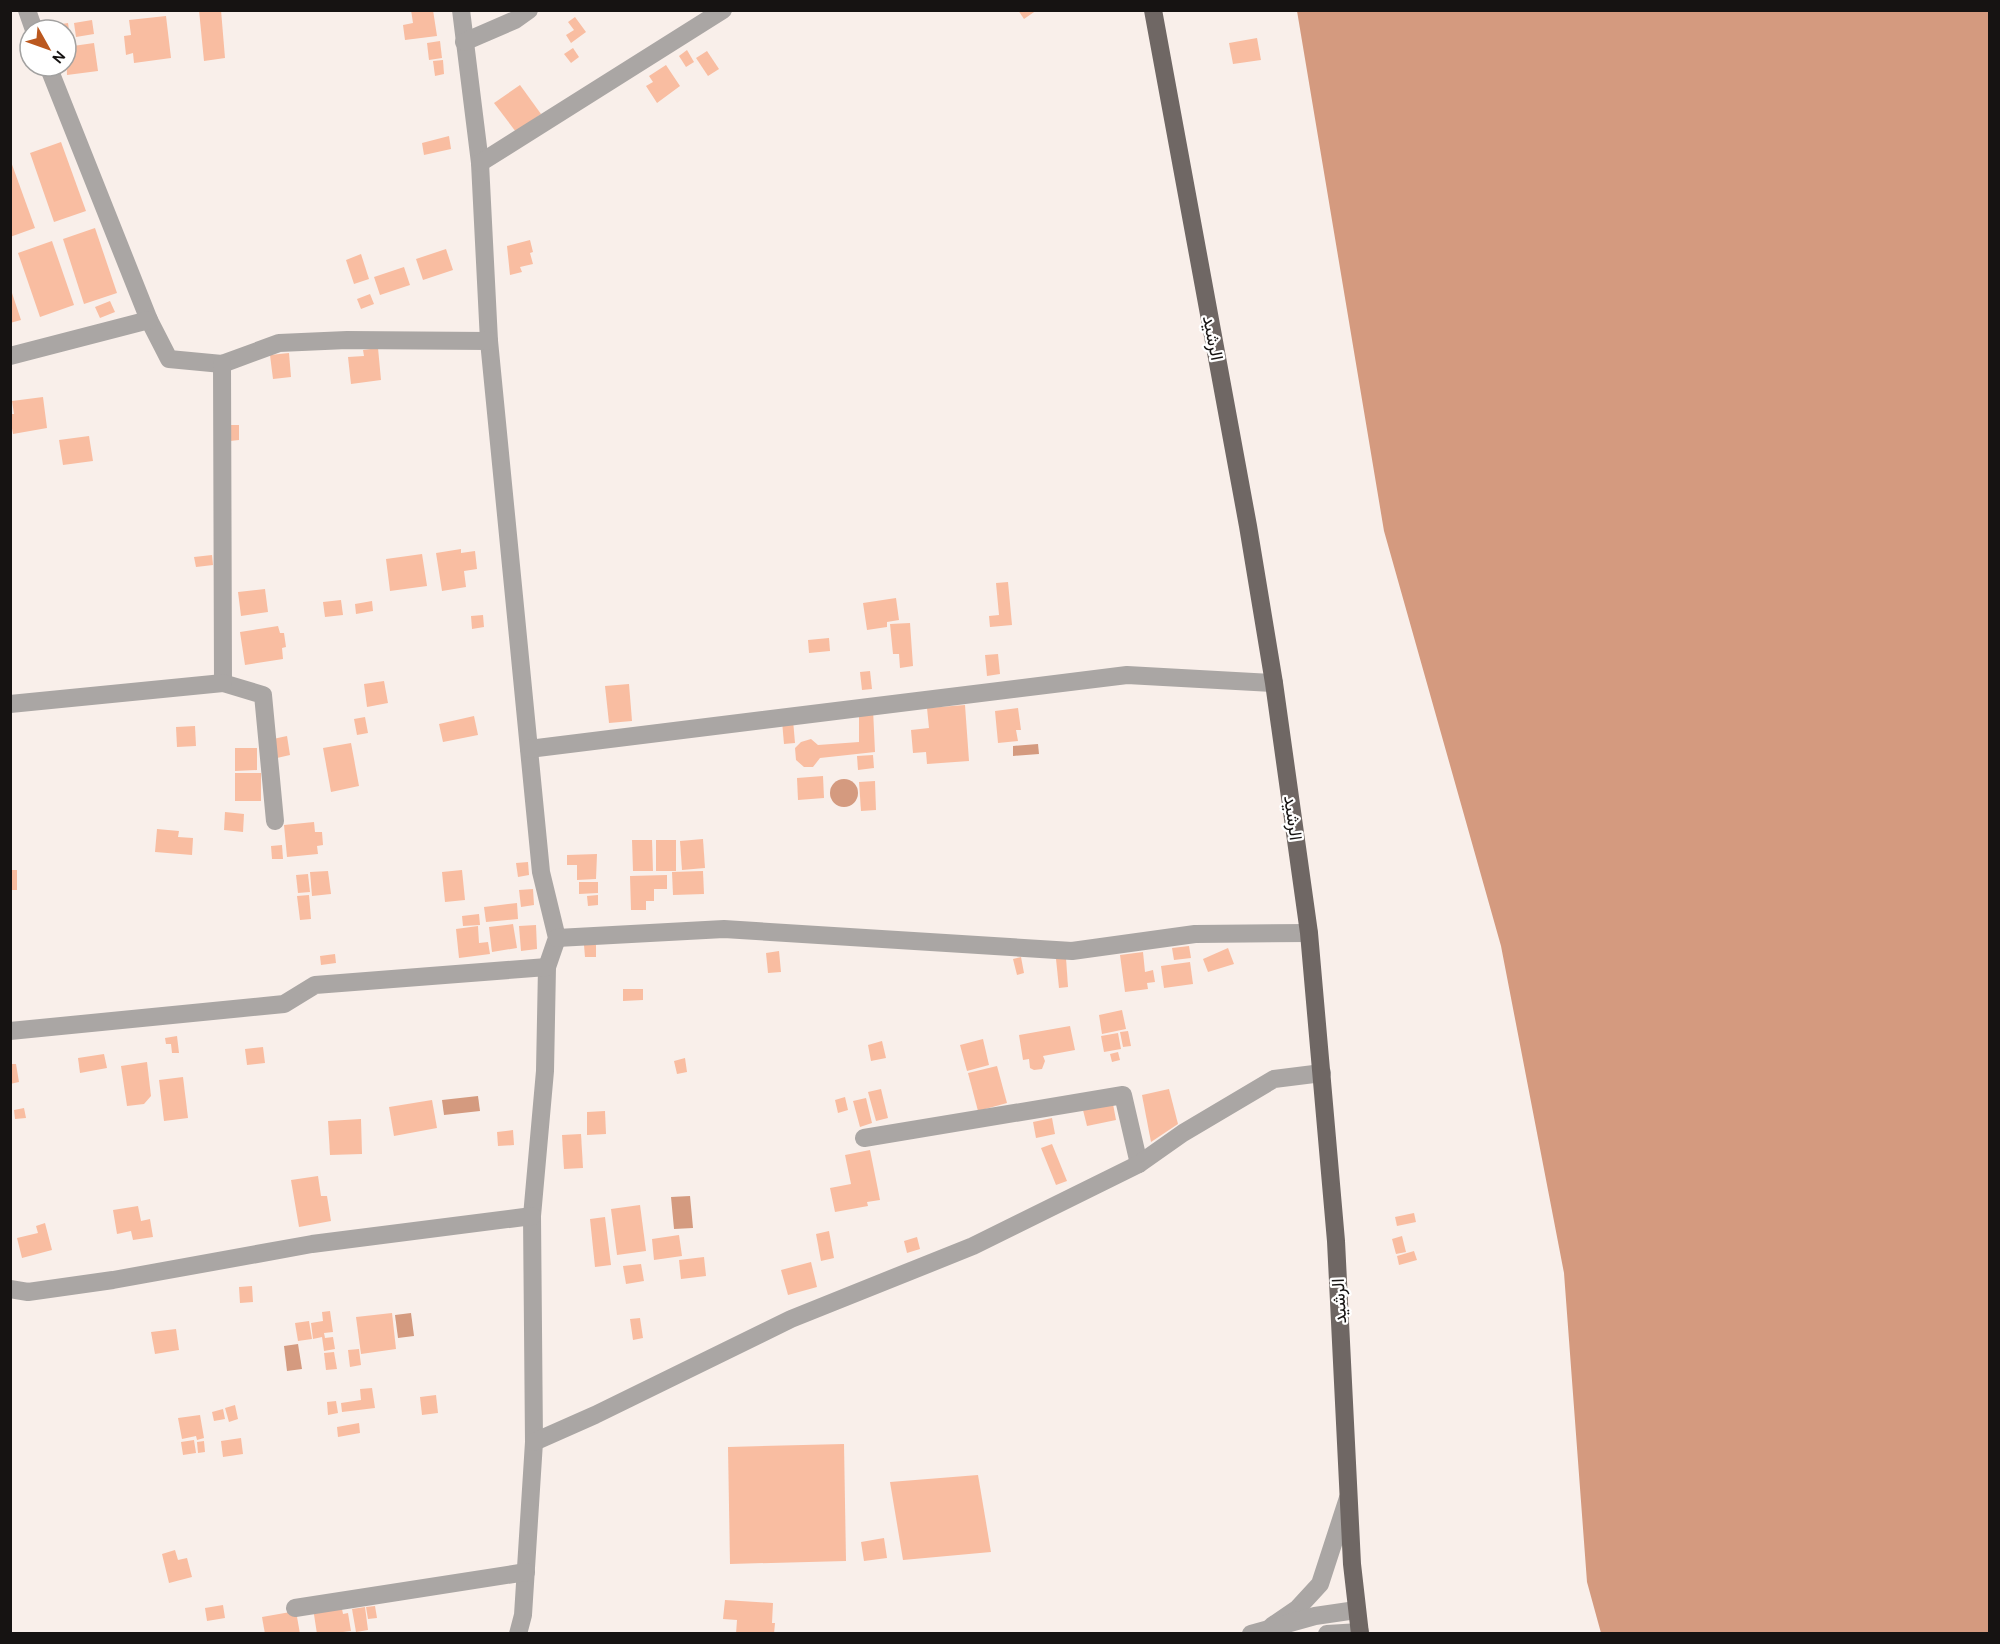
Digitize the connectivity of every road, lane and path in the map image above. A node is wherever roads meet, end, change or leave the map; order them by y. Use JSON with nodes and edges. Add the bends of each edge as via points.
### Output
{"nodes":[{"id":1,"x":461,"y":10,"type":"edge"},
{"id":2,"x":529,"y":10,"type":"edge"},
{"id":3,"x":723,"y":10,"type":"edge"},
{"id":4,"x":1153,"y":10,"type":"edge"},
{"id":5,"x":464,"y":42,"type":"junction"},
{"id":6,"x":53,"y":78,"type":"edge"},
{"id":7,"x":480,"y":163,"type":"junction"},
{"id":8,"x":149,"y":320,"type":"junction"},
{"id":9,"x":489,"y":341,"type":"junction"},
{"id":10,"x":10,"y":356,"type":"edge"},
{"id":11,"x":222,"y":364,"type":"junction"},
{"id":12,"x":223,"y":683,"type":"junction"},
{"id":13,"x":1274,"y":683,"type":"junction"},
{"id":14,"x":10,"y":704,"type":"edge"},
{"id":15,"x":529,"y":749,"type":"junction"},
{"id":16,"x":275,"y":821,"type":"dead end"},
{"id":17,"x":1309,"y":933,"type":"junction"},
{"id":18,"x":557,"y":938,"type":"junction"},
{"id":19,"x":548,"y":967,"type":"junction"},
{"id":20,"x":10,"y":1031,"type":"edge"},
{"id":21,"x":1322,"y":1073,"type":"junction"},
{"id":22,"x":864,"y":1138,"type":"dead end"},
{"id":23,"x":1139,"y":1164,"type":"junction"},
{"id":24,"x":532,"y":1216,"type":"junction"},
{"id":25,"x":10,"y":1289,"type":"edge"},
{"id":26,"x":534,"y":1442,"type":"junction"},
{"id":27,"x":1350,"y":1494,"type":"junction"},
{"id":28,"x":526,"y":1572,"type":"junction"},
{"id":29,"x":296,"y":1608,"type":"dead end"},
{"id":30,"x":1356,"y":1610,"type":"junction"},
{"id":31,"x":1272,"y":1626,"type":"junction"},
{"id":32,"x":1360,"y":1633,"type":"edge"},
{"id":33,"x":518,"y":1634,"type":"edge"},
{"id":34,"x":1251,"y":1634,"type":"edge"},
{"id":35,"x":1327,"y":1634,"type":"edge"}],
"edges":[{"from":1,"to":5,"type":"street"},
{"from":2,"to":5,"type":"street"},
{"from":3,"to":7,"type":"street"},
{"from":4,"to":13,"type":"main road","name":"الرشيد"},
{"from":5,"to":7,"type":"street"},
{"from":6,"to":8,"type":"street"},
{"from":7,"to":9,"type":"street"},
{"from":8,"to":10,"type":"street"},
{"from":8,"to":11,"type":"street","via":[[169,359]]},
{"from":9,"to":11,"type":"street","via":[[279,343]]},
{"from":9,"to":15,"type":"street"},
{"from":11,"to":12,"type":"street"},
{"from":12,"to":14,"type":"street"},
{"from":12,"to":16,"type":"street","via":[[263,695]]},
{"from":13,"to":15,"type":"street","via":[[1127,675]]},
{"from":13,"to":17,"type":"main road","name":"الرشيد"},
{"from":15,"to":18,"type":"street","via":[[541,872]]},
{"from":17,"to":18,"type":"street","via":[[1195,934],[1072,951],[724,929]]},
{"from":17,"to":21,"type":"main road","name":"الرشيد"},
{"from":18,"to":19,"type":"street"},
{"from":19,"to":20,"type":"street","via":[[315,985],[284,1004]]},
{"from":19,"to":24,"type":"street","via":[[545,1071]]},
{"from":21,"to":23,"type":"street","via":[[1274,1079]]},
{"from":21,"to":27,"type":"main road","name":"الرشيد"},
{"from":22,"to":23,"type":"street","via":[[1123,1095]]},
{"from":23,"to":26,"type":"street","via":[[973,1246],[791,1319]]},
{"from":24,"to":25,"type":"street","via":[[312,1244],[28,1293]]},
{"from":24,"to":26,"type":"street"},
{"from":26,"to":28,"type":"street"},
{"from":27,"to":30,"type":"main road","name":"الرشيد"},
{"from":27,"to":31,"type":"street","via":[[1320,1584],[1297,1609]]},
{"from":28,"to":29,"type":"street"},
{"from":28,"to":33,"type":"street"},
{"from":30,"to":31,"type":"street"},
{"from":30,"to":32,"type":"main road","name":"الرشيد"},
{"from":31,"to":34,"type":"street"},
{"from":32,"to":35,"type":"street"}]}
